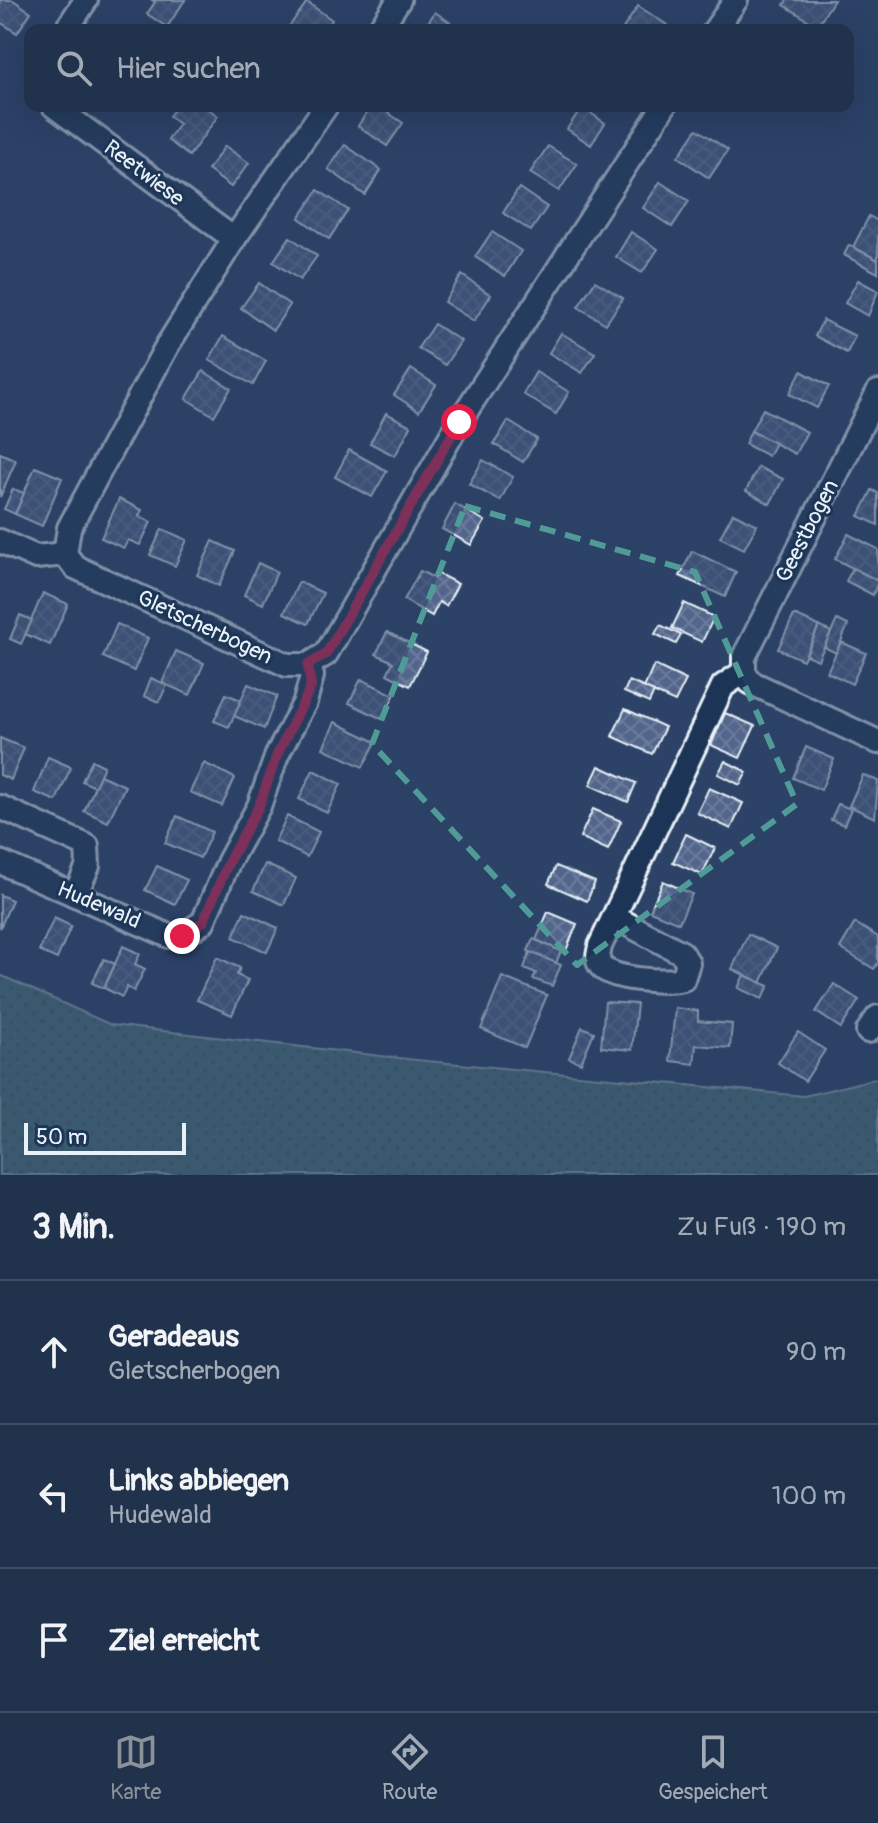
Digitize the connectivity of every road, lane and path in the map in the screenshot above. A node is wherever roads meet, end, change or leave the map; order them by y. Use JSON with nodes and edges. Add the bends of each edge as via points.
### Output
{"nodes":[{"id":1,"x":86,"y":0,"type":"edge"},
{"id":2,"x":399,"y":0,"type":"edge"},
{"id":3,"x":736,"y":0,"type":"edge"},
{"id":4,"x":70,"y":24,"type":"edge"},
{"id":5,"x":383,"y":24,"type":"edge"},
{"id":6,"x":719,"y":24,"type":"edge"},
{"id":7,"x":62,"y":112,"type":"edge"},
{"id":8,"x":322,"y":112,"type":"edge"},
{"id":9,"x":660,"y":112,"type":"edge"},
{"id":10,"x":234,"y":239,"type":"junction"},
{"id":11,"x":878,"y":392,"type":"edge"},
{"id":12,"x":0,"y":541,"type":"edge"},
{"id":13,"x":65,"y":554,"type":"junction"},
{"id":14,"x":308,"y":665,"type":"junction"},
{"id":15,"x":744,"y":672,"type":"junction"},
{"id":16,"x":878,"y":742,"type":"edge"},
{"id":17,"x":0,"y":807,"type":"edge"},
{"id":18,"x":0,"y":862,"type":"edge"},
{"id":19,"x":75,"y":895,"type":"junction"},
{"id":20,"x":614,"y":917,"type":"dead end"}],
"edges":[{"from":1,"to":4,"type":"street"},
{"from":2,"to":5,"type":"street"},
{"from":3,"to":6,"type":"street"},
{"from":7,"to":10,"type":"street","name":"Reetwiese"},
{"from":8,"to":10,"type":"street"},
{"from":9,"to":14,"type":"street","via":[[459,422],[326,654]]},
{"from":10,"to":13,"type":"street","via":[[167,346],[83,500],[69,528]]},
{"from":11,"to":15,"type":"street","name":"Geestbogen","via":[[751,638]]},
{"from":12,"to":13,"type":"street","via":[[36,557]]},
{"from":13,"to":14,"type":"street","name":"Gletscherbogen","via":[[75,567],[287,665]]},
{"from":14,"to":19,"type":"street","name":"Hudewald","via":[[312,676],[305,702],[203,922],[193,932],[169,936]]},
{"from":15,"to":16,"type":"street","via":[[761,689]]},
{"from":15,"to":20,"type":"street","via":[[723,686]]},
{"from":17,"to":19,"type":"street","via":[[87,846],[88,866]]},
{"from":18,"to":19,"type":"street","name":"Hudewald"}]}
